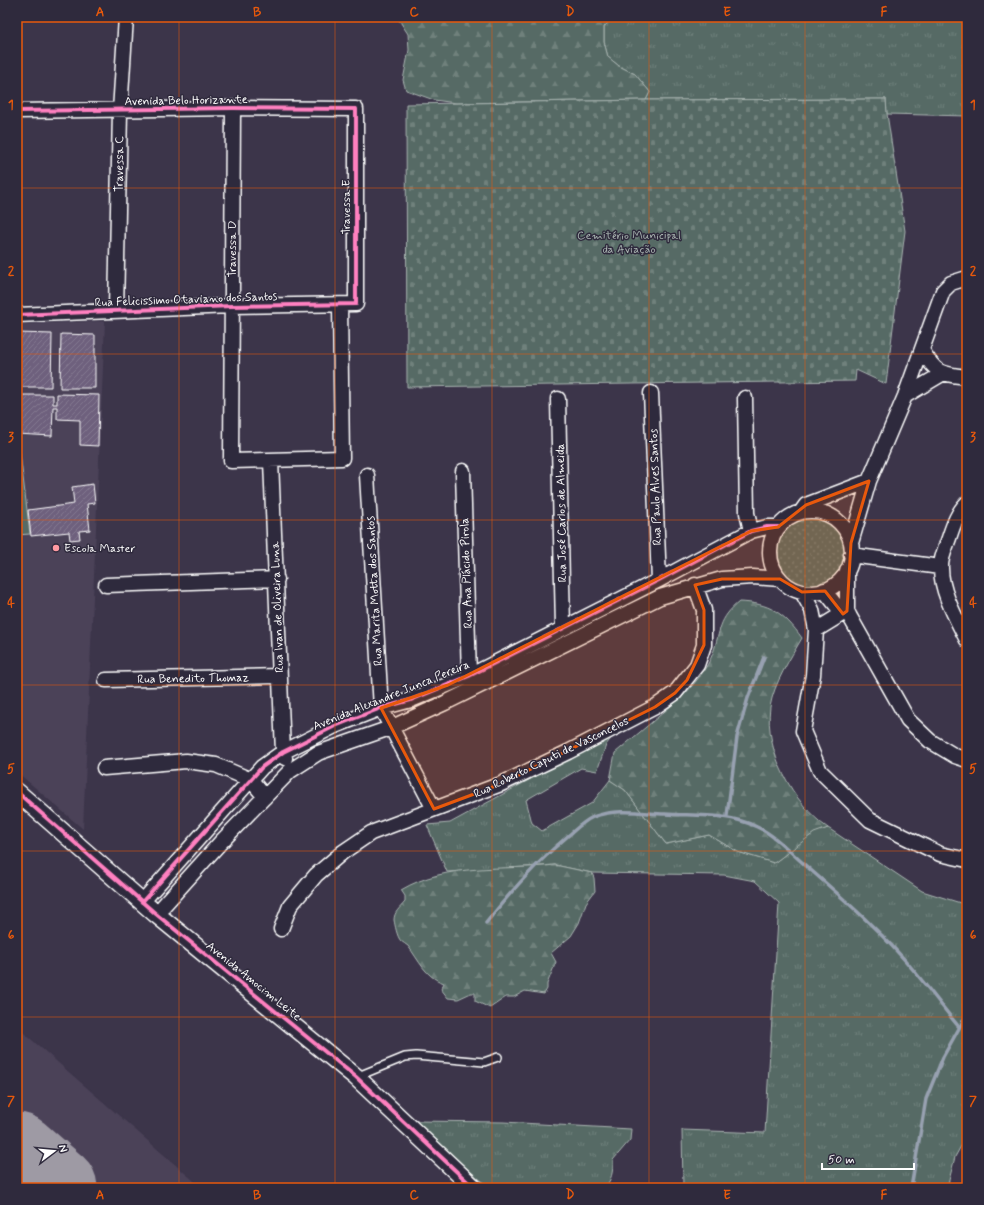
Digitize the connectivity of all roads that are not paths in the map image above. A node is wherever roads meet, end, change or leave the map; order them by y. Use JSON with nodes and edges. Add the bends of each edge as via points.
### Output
{"nodes":[{"id":1,"x":126,"y":17,"type":"edge"},
{"id":2,"x":233,"y":108,"type":"junction"},
{"id":3,"x":356,"y":110,"type":"joint"},
{"id":4,"x":17,"y":111,"type":"edge"},
{"id":5,"x":120,"y":111,"type":"junction"},
{"id":6,"x":967,"y":278,"type":"edge"},
{"id":7,"x":356,"y":304,"type":"joint"},
{"id":8,"x":340,"y":305,"type":"junction"},
{"id":9,"x":232,"y":306,"type":"junction"},
{"id":10,"x":116,"y":311,"type":"junction"},
{"id":11,"x":17,"y":315,"type":"edge"},
{"id":12,"x":922,"y":350,"type":"junction"},
{"id":13,"x":942,"y":374,"type":"junction"},
{"id":14,"x":967,"y":377,"type":"edge"},
{"id":15,"x":651,"y":393,"type":"dead end"},
{"id":16,"x":905,"y":396,"type":"junction"},
{"id":17,"x":745,"y":398,"type":"dead end"},
{"id":18,"x":558,"y":399,"type":"dead end"},
{"id":19,"x":271,"y":461,"type":"junction"},
{"id":20,"x":463,"y":471,"type":"dead end"},
{"id":21,"x":367,"y":475,"type":"dead end"},
{"id":22,"x":869,"y":481,"type":"junction"},
{"id":23,"x":967,"y":503,"type":"edge"},
{"id":24,"x":801,"y":512,"type":"junction"},
{"id":25,"x":778,"y":527,"type":"junction"},
{"id":26,"x":751,"y":531,"type":"junction"},
{"id":27,"x":851,"y":549,"type":"junction"},
{"id":28,"x":940,"y":567,"type":"junction"},
{"id":29,"x":847,"y":570,"type":"junction"},
{"id":30,"x":277,"y":579,"type":"junction"},
{"id":31,"x":780,"y":579,"type":"junction"},
{"id":32,"x":659,"y":580,"type":"junction"},
{"id":33,"x":106,"y":585,"type":"dead end"},
{"id":34,"x":695,"y":585,"type":"junction"},
{"id":35,"x":824,"y":590,"type":"junction"},
{"id":36,"x":802,"y":592,"type":"junction"},
{"id":37,"x":845,"y":612,"type":"junction"},
{"id":38,"x":563,"y":627,"type":"junction"},
{"id":39,"x":816,"y":630,"type":"junction"},
{"id":40,"x":967,"y":640,"type":"edge"},
{"id":41,"x":280,"y":676,"type":"junction"},
{"id":42,"x":469,"y":676,"type":"junction"},
{"id":43,"x":106,"y":680,"type":"dead end"},
{"id":44,"x":381,"y":708,"type":"junction"},
{"id":45,"x":390,"y":728,"type":"junction"},
{"id":46,"x":283,"y":752,"type":"junction"},
{"id":47,"x":967,"y":760,"type":"edge"},
{"id":48,"x":104,"y":768,"type":"dead end"},
{"id":49,"x":290,"y":771,"type":"junction"},
{"id":50,"x":251,"y":780,"type":"junction"},
{"id":51,"x":17,"y":792,"type":"edge"},
{"id":52,"x":264,"y":797,"type":"junction"},
{"id":53,"x":434,"y":809,"type":"junction"},
{"id":54,"x":967,"y":860,"type":"edge"},
{"id":55,"x":142,"y":902,"type":"junction"},
{"id":56,"x":156,"y":914,"type":"junction"},
{"id":57,"x":281,"y":929,"type":"dead end"},
{"id":58,"x":498,"y":1057,"type":"dead end"},
{"id":59,"x":356,"y":1077,"type":"junction"},
{"id":60,"x":474,"y":1188,"type":"edge"}],
"edges":[{"from":1,"to":5,"type":"street","name":"Travessa C"},
{"from":2,"to":3,"type":"street","name":"Avenida Belo Horizante"},
{"from":2,"to":5,"type":"street","name":"Avenida Belo Horizante"},
{"from":2,"to":9,"type":"street","name":"Travessa D"},
{"from":3,"to":7,"type":"street","name":"Travessa E"},
{"from":4,"to":5,"type":"street","name":"Avenida Belo Horizante"},
{"from":5,"to":10,"type":"street","name":"Travessa C"},
{"from":6,"to":12,"type":"street","via":[[950,283],[944,291]]},
{"from":7,"to":8,"type":"street","name":"Rua Felicissimo Otaviano dos Santos"},
{"from":8,"to":9,"type":"street","name":"Rua Felicissimo Otaviano dos Santos"},
{"from":8,"to":19,"type":"street","via":[[342,458]]},
{"from":9,"to":10,"type":"street","name":"Rua Felicissimo Otaviano dos Santos"},
{"from":9,"to":19,"type":"street","name":"Travessa D","via":[[231,462]]},
{"from":10,"to":11,"type":"street","name":"Rua Felicissimo Otaviano dos Santos"},
{"from":12,"to":13,"type":"street","via":[[932,366]]},
{"from":12,"to":16,"type":"street"},
{"from":13,"to":14,"type":"street"},
{"from":13,"to":16,"type":"street"},
{"from":15,"to":32,"type":"street","name":"Rua Paulo Alves Santos"},
{"from":16,"to":22,"type":"street"},
{"from":17,"to":26,"type":"street","via":[[747,513]]},
{"from":18,"to":38,"type":"street","name":"Rua José Carlos de Almeida"},
{"from":19,"to":30,"type":"street","name":"Rua Ivan de Oliveira Luna"},
{"from":20,"to":42,"type":"street","name":"Rua Ana Plácido Pirola"},
{"from":21,"to":44,"type":"street","name":"Rua Marita Motta dos Santos"},
{"from":22,"to":24,"type":"street","via":[[806,505]]},
{"from":22,"to":27,"type":"street"},
{"from":23,"to":28,"type":"street","via":[[954,523]]},
{"from":24,"to":25,"type":"street","via":[[784,520]]},
{"from":24,"to":27,"type":"street","via":[[819,512],[832,517],[843,526]]},
{"from":25,"to":26,"type":"street","name":"Avenida Alexandre Junca Pereira"},
{"from":25,"to":31,"type":"street","via":[[773,535],[770,554],[773,567]]},
{"from":26,"to":32,"type":"street","name":"Avenida Alexandre Junca Pereira"},
{"from":27,"to":28,"type":"street"},
{"from":27,"to":29,"type":"street"},
{"from":28,"to":40,"type":"street","via":[[952,610]]},
{"from":29,"to":35,"type":"street","via":[[836,584]]},
{"from":29,"to":37,"type":"street"},
{"from":30,"to":33,"type":"street"},
{"from":30,"to":41,"type":"street","name":"Rua Ivan de Oliveira Luna"},
{"from":31,"to":34,"type":"street","name":"Avenida Alexandre Junca Pereira","via":[[722,579]]},
{"from":31,"to":36,"type":"street","via":[[786,585]]},
{"from":32,"to":38,"type":"street","name":"Avenida Alexandre Junca Pereira"},
{"from":34,"to":45,"type":"street","name":"Avenida Alexandre Junca Pereira","via":[[660,597]]},
{"from":34,"to":53,"type":"street","name":"Rua Roberto Caputi de Vasconcelos","via":[[704,610],[704,646],[697,665],[675,694],[568,752],[501,784]]},
{"from":35,"to":36,"type":"street"},
{"from":35,"to":37,"type":"street"},
{"from":36,"to":39,"type":"street","via":[[812,610]]},
{"from":37,"to":39,"type":"street"},
{"from":37,"to":47,"type":"street","via":[[908,720],[930,741]]},
{"from":38,"to":42,"type":"street","name":"Avenida Alexandre Junca Pereira"},
{"from":39,"to":54,"type":"street","via":[[813,675],[803,731],[820,771],[870,820],[940,854]]},
{"from":41,"to":43,"type":"street","name":"Rua Benedito Thomaz"},
{"from":41,"to":46,"type":"street","name":"Rua Ivan de Oliveira Luna"},
{"from":42,"to":44,"type":"street","name":"Avenida Alexandre Junca Pereira","via":[[411,700]]},
{"from":44,"to":45,"type":"street"},
{"from":44,"to":46,"type":"street","name":"Avenida Alexandre Junca Pereira","via":[[308,738]]},
{"from":45,"to":49,"type":"street","name":"Avenida Alexandre Junca Pereira","via":[[318,753]]},
{"from":45,"to":53,"type":"street"},
{"from":46,"to":49,"type":"street","name":"Rua Ivan de Oliveira Luna"},
{"from":46,"to":50,"type":"street","name":"Avenida Alexandre Junca Pereira","via":[[262,767]]},
{"from":48,"to":50,"type":"street","via":[[186,761],[216,765]]},
{"from":49,"to":52,"type":"street","name":"Avenida Alexandre Junca Pereira"},
{"from":50,"to":52,"type":"street"},
{"from":50,"to":55,"type":"street","name":"Avenida Alexandre Junca Pereira"},
{"from":51,"to":55,"type":"street","name":"Avenida Amocim Leite"},
{"from":52,"to":56,"type":"street","name":"Avenida Alexandre Junca Pereira"},
{"from":53,"to":57,"type":"street","name":"Rua Roberto Caputi de Vasconcelos","via":[[371,833],[343,852],[316,875],[290,906]]},
{"from":55,"to":56,"type":"street","name":"Avenida Amocim Leite"},
{"from":56,"to":59,"type":"street","name":"Avenida Amocim Leite"},
{"from":58,"to":59,"type":"lane","via":[[484,1062],[405,1057]]},
{"from":59,"to":60,"type":"street","name":"Avenida Amocim Leite"}]}
